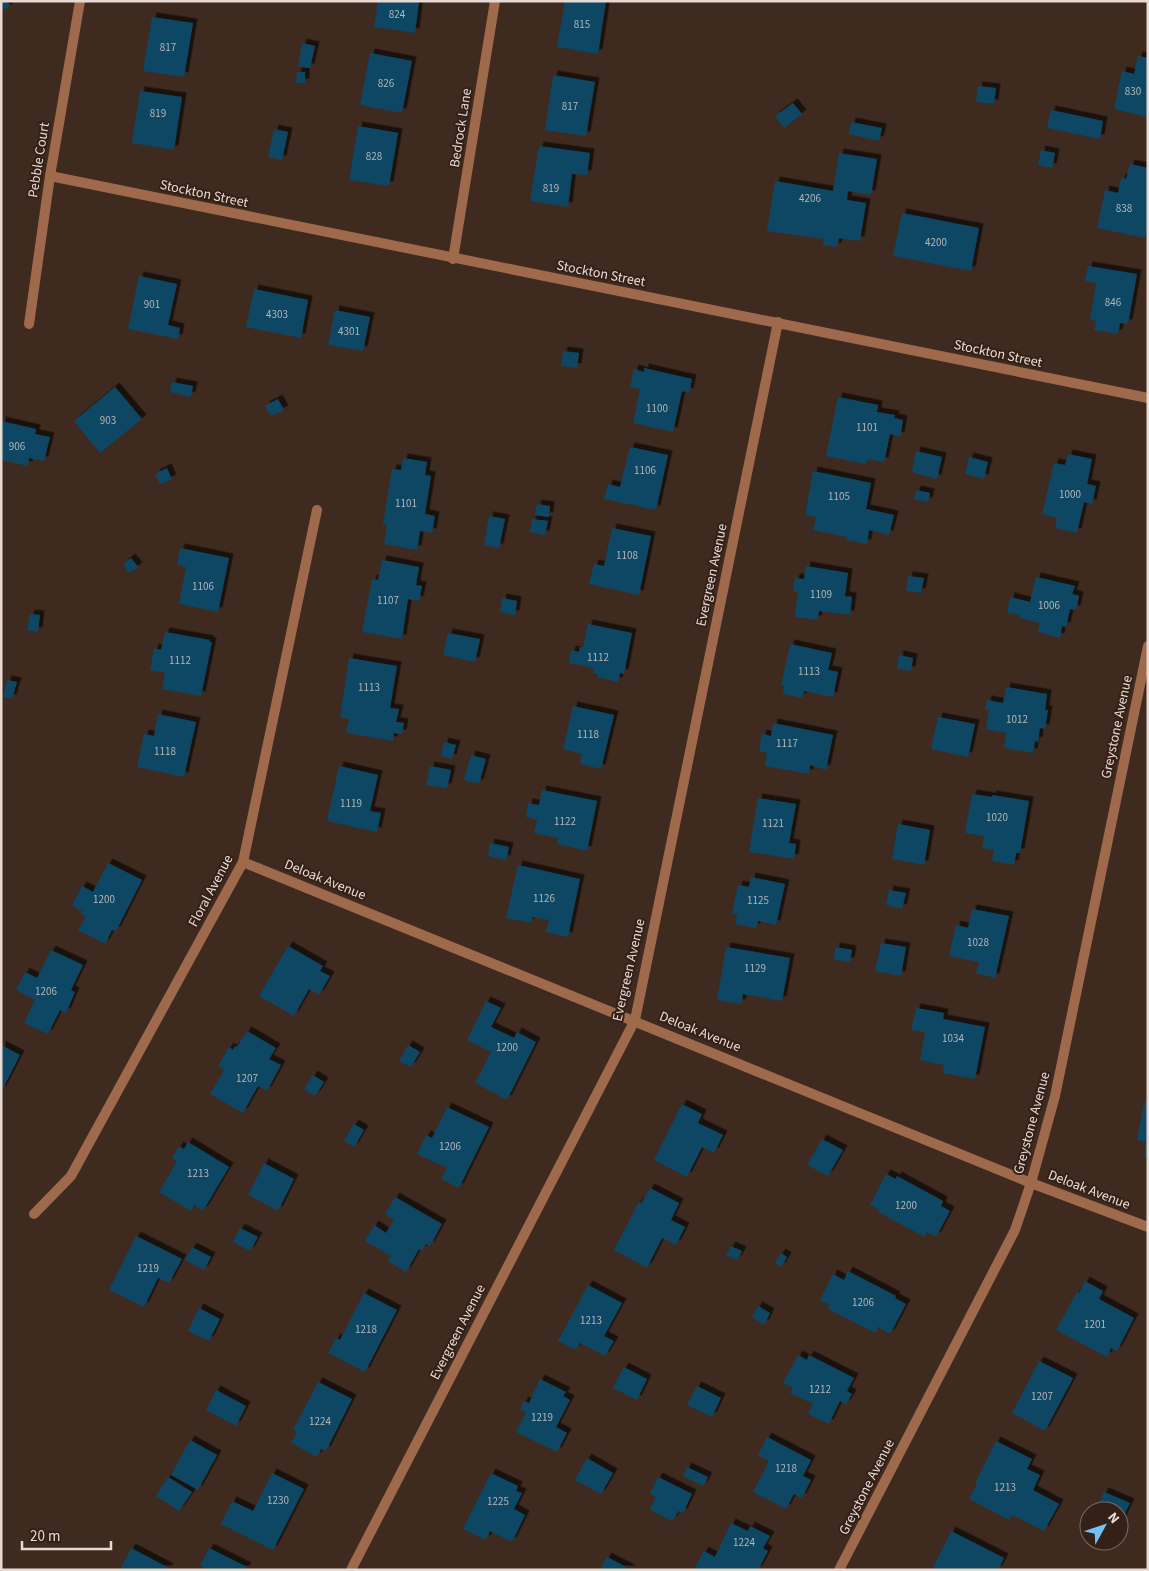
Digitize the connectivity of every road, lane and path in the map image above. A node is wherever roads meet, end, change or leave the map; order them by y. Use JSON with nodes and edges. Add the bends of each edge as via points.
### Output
{"nodes":[{"id":1,"x":80,"y":1,"type":"edge"},
{"id":2,"x":495,"y":1,"type":"edge"},
{"id":3,"x":50,"y":176,"type":"junction"},
{"id":4,"x":453,"y":259,"type":"junction"},
{"id":5,"x":778,"y":322,"type":"junction"},
{"id":6,"x":29,"y":324,"type":"dead end"},
{"id":7,"x":1148,"y":398,"type":"edge"},
{"id":8,"x":317,"y":510,"type":"dead end"},
{"id":9,"x":1148,"y":646,"type":"edge"},
{"id":10,"x":243,"y":862,"type":"junction"},
{"id":11,"x":635,"y":1020,"type":"junction"},
{"id":12,"x":1031,"y":1183,"type":"junction"},
{"id":13,"x":34,"y":1214,"type":"dead end"},
{"id":14,"x":1148,"y":1227,"type":"edge"},
{"id":15,"x":351,"y":1570,"type":"edge"},
{"id":16,"x":840,"y":1570,"type":"edge"}],
"edges":[{"from":1,"to":3,"type":"street","name":"Pebble Court"},
{"from":2,"to":4,"type":"street","name":"Bedrock Lane"},
{"from":3,"to":4,"type":"street","name":"Stockton Street"},
{"from":3,"to":6,"type":"street","name":"Pebble Court"},
{"from":4,"to":5,"type":"street","name":"Stockton Street"},
{"from":5,"to":7,"type":"street","name":"Stockton Street"},
{"from":5,"to":11,"type":"street","name":"Evergreen Avenue"},
{"from":8,"to":10,"type":"street","name":"Floral Avenue"},
{"from":9,"to":12,"type":"street","name":"Greystone Avenue","via":[[1055,1096]]},
{"from":10,"to":11,"type":"street","name":"Deloak Avenue"},
{"from":10,"to":13,"type":"street","name":"Floral Avenue","via":[[71,1176]]},
{"from":11,"to":12,"type":"street","name":"Deloak Avenue"},
{"from":11,"to":15,"type":"street","name":"Evergreen Avenue"},
{"from":12,"to":14,"type":"street","name":"Deloak Avenue"},
{"from":12,"to":16,"type":"street","name":"Greystone Avenue","via":[[1015,1230]]}]}
